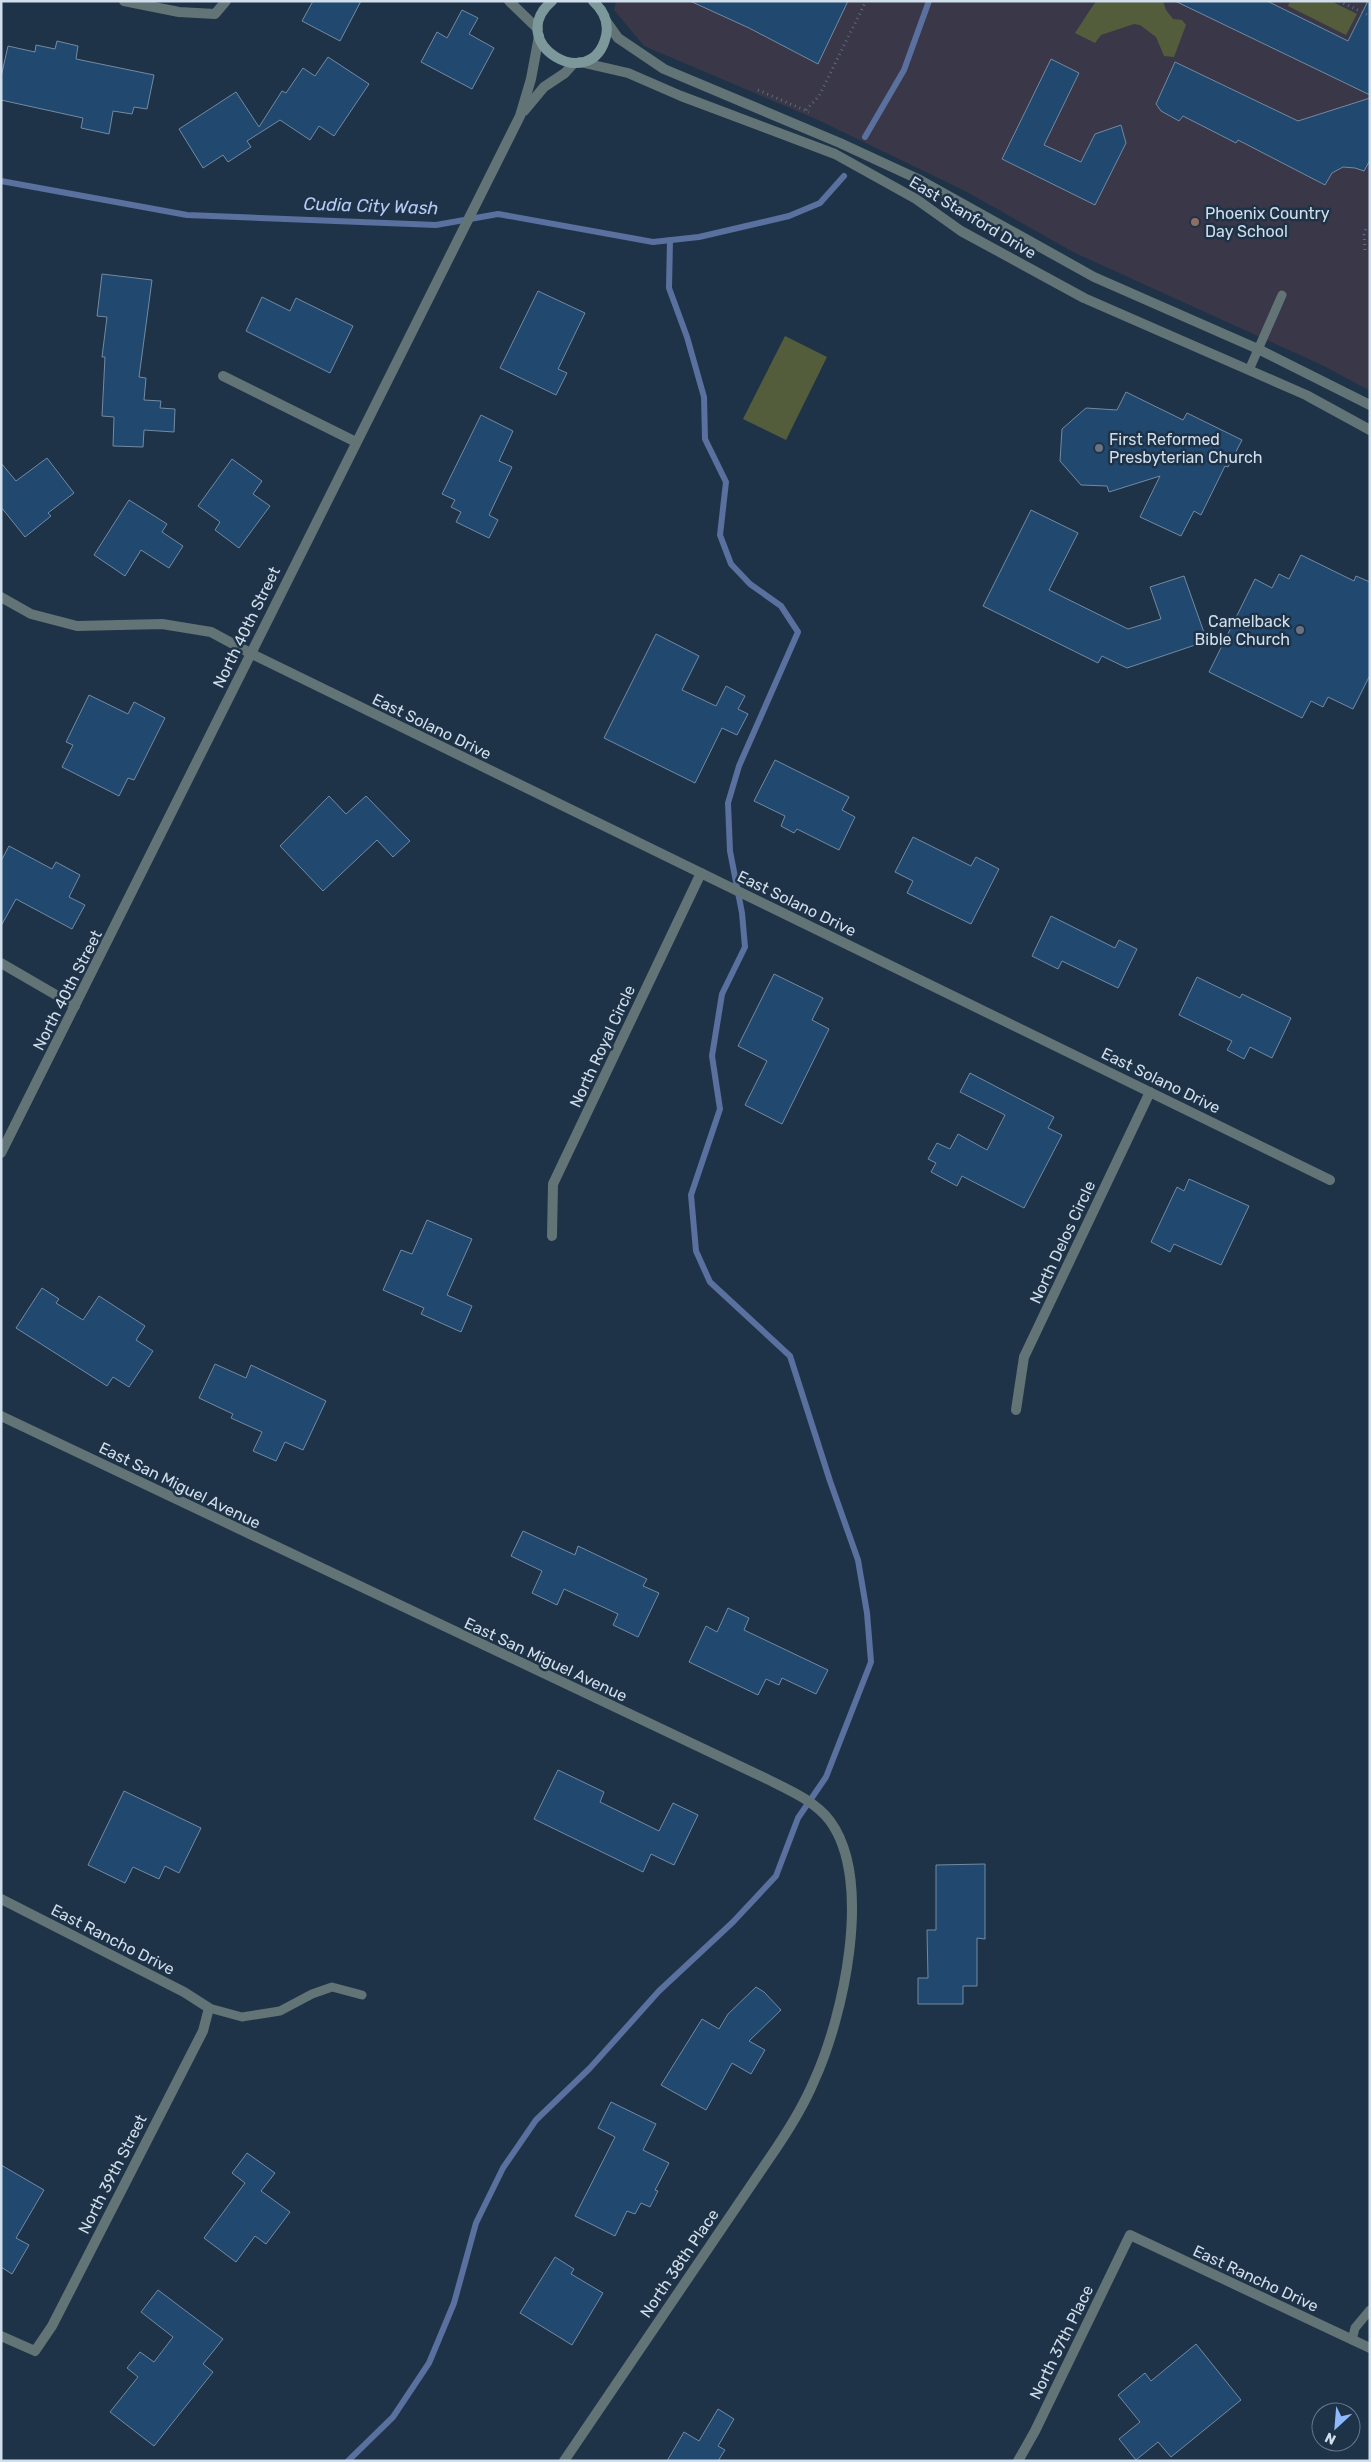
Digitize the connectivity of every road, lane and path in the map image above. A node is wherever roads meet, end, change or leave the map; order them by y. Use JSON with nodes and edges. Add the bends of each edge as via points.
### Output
{"nodes":[{"id":1,"x":124,"y":1,"type":"edge"},
{"id":2,"x":226,"y":1,"type":"edge"},
{"id":3,"x":509,"y":1,"type":"edge"},
{"id":4,"x":552,"y":1,"type":"edge"},
{"id":5,"x":593,"y":1,"type":"edge"},
{"id":6,"x":866,"y":1,"type":"edge"},
{"id":7,"x":1339,"y":1,"type":"edge"},
{"id":8,"x":603,"y":6,"type":"edge"},
{"id":9,"x":1370,"y":16,"type":"edge"},
{"id":10,"x":606,"y":21,"type":"junction"},
{"id":11,"x":539,"y":32,"type":"junction"},
{"id":12,"x":577,"y":63,"type":"junction"},
{"id":13,"x":806,"y":110,"type":"dead end"},
{"id":14,"x":520,"y":116,"type":"junction"},
{"id":15,"x":1366,"y":229,"type":"dead end"},
{"id":16,"x":1365,"y":250,"type":"dead end"},
{"id":17,"x":1282,"y":295,"type":"dead end"},
{"id":18,"x":1258,"y":349,"type":"junction"},
{"id":19,"x":1249,"y":370,"type":"junction"},
{"id":20,"x":223,"y":376,"type":"dead end"},
{"id":21,"x":1370,"y":405,"type":"edge"},
{"id":22,"x":1370,"y":430,"type":"edge"},
{"id":23,"x":356,"y":442,"type":"junction"},
{"id":24,"x":1,"y":597,"type":"edge"},
{"id":25,"x":250,"y":653,"type":"junction"},
{"id":26,"x":701,"y":873,"type":"junction"},
{"id":27,"x":1,"y":963,"type":"edge"},
{"id":28,"x":75,"y":1006,"type":"junction"},
{"id":29,"x":1150,"y":1092,"type":"junction"},
{"id":30,"x":1,"y":1153,"type":"edge"},
{"id":31,"x":1330,"y":1180,"type":"dead end"},
{"id":32,"x":552,"y":1236,"type":"dead end"},
{"id":33,"x":1016,"y":1410,"type":"dead end"},
{"id":34,"x":1,"y":1416,"type":"edge"},
{"id":35,"x":1,"y":1899,"type":"edge"},
{"id":36,"x":362,"y":1996,"type":"dead end"},
{"id":37,"x":209,"y":2008,"type":"junction"},
{"id":38,"x":815,"y":2080,"type":"joint"},
{"id":39,"x":1130,"y":2235,"type":"joint"},
{"id":40,"x":1370,"y":2310,"type":"edge"},
{"id":41,"x":1,"y":2336,"type":"edge"},
{"id":42,"x":1352,"y":2340,"type":"junction"},
{"id":43,"x":1370,"y":2348,"type":"edge"},
{"id":44,"x":564,"y":2461,"type":"edge"},
{"id":45,"x":1018,"y":2461,"type":"edge"}],
"edges":[{"from":1,"to":2,"type":"street","via":[[178,12],[215,14]]},
{"from":3,"to":11,"type":"street"},
{"from":4,"to":11,"type":"main road","via":[[544,10]]},
{"from":5,"to":8,"type":"main road"},
{"from":6,"to":13,"type":"path","via":[[819,96]]},
{"from":7,"to":9,"type":"path"},
{"from":8,"to":10,"type":"main road"},
{"from":10,"to":12,"type":"main road","via":[[601,47],[590,58]]},
{"from":10,"to":18,"type":"street","name":"East Stanford Drive","via":[[618,38],[664,69],[920,180],[1094,277]]},
{"from":11,"to":12,"type":"main road","via":[[548,52],[556,59]]},
{"from":11,"to":14,"type":"street","name":"North 40th Street","via":[[531,79]]},
{"from":12,"to":14,"type":"street","name":"North 40th Street","via":[[544,87]]},
{"from":12,"to":19,"type":"street","name":"East Stanford Drive","via":[[628,73],[834,154],[916,200],[961,231],[1084,298]]},
{"from":14,"to":23,"type":"street","name":"North 40th Street"},
{"from":15,"to":16,"type":"path"},
{"from":17,"to":18,"type":"lane"},
{"from":18,"to":19,"type":"lane"},
{"from":18,"to":21,"type":"street","name":"East Stanford Drive"},
{"from":19,"to":22,"type":"street","name":"East Stanford Drive","via":[[1306,395]]},
{"from":20,"to":23,"type":"street"},
{"from":23,"to":25,"type":"street","name":"North 40th Street"},
{"from":24,"to":25,"type":"street","via":[[32,614],[76,626],[162,624],[212,632]]},
{"from":25,"to":26,"type":"street","name":"East Solano Drive"},
{"from":25,"to":28,"type":"street","name":"North 40th Street"},
{"from":26,"to":29,"type":"street","name":"East Solano Drive"},
{"from":26,"to":32,"type":"street","name":"North Royal Circle","via":[[553,1184]]},
{"from":27,"to":28,"type":"street"},
{"from":28,"to":30,"type":"street","name":"North 40th Street"},
{"from":29,"to":31,"type":"street","name":"East Solano Drive"},
{"from":29,"to":33,"type":"street","name":"North Delos Circle","via":[[1024,1357]]},
{"from":34,"to":38,"type":"street","name":"East San Miguel Avenue","via":[[767,1779],[817,1809],[830,1820],[848,1858],[853,1910],[842,1997],[833,2033]]},
{"from":35,"to":37,"type":"street","name":"East Rancho Drive","via":[[184,1992]]},
{"from":36,"to":37,"type":"lane","via":[[332,1987],[280,2011],[242,2017]]},
{"from":37,"to":41,"type":"street","name":"North 39th Street","via":[[203,2031],[52,2326],[35,2351]]},
{"from":38,"to":44,"type":"street","name":"North 38th Place","via":[[801,2110],[777,2147]]},
{"from":39,"to":42,"type":"street","name":"East Rancho Drive"},
{"from":39,"to":45,"type":"street","name":"North 37th Place"},
{"from":40,"to":42,"type":"lane","via":[[1354,2328]]},
{"from":42,"to":43,"type":"street","name":"East Rancho Drive"}]}
